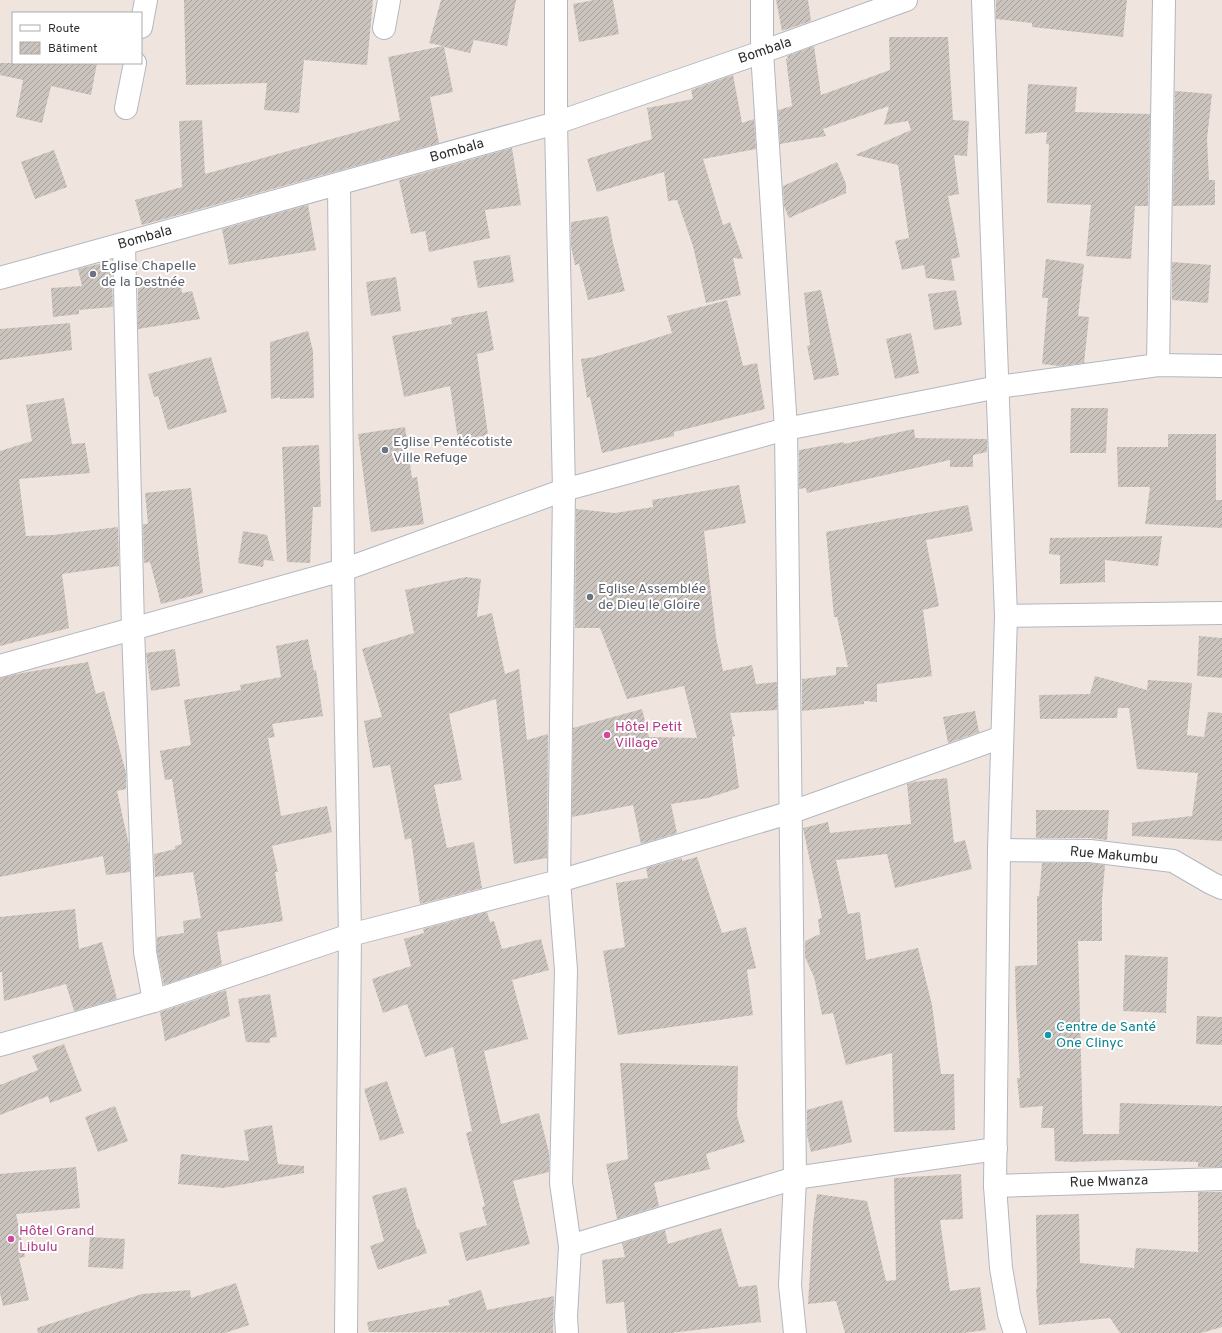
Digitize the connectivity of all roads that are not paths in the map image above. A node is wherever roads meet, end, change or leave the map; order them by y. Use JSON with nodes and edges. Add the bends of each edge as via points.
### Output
{"nodes":[{"id":1,"x":146,"y":0,"type":"edge"},
{"id":2,"x":389,"y":0,"type":"edge"},
{"id":3,"x":556,"y":0,"type":"edge"},
{"id":4,"x":762,"y":0,"type":"edge"},
{"id":5,"x":906,"y":0,"type":"edge"},
{"id":6,"x":983,"y":0,"type":"edge"},
{"id":7,"x":1164,"y":0,"type":"edge"},
{"id":8,"x":142,"y":22,"type":"edge"},
{"id":9,"x":384,"y":28,"type":"dead end"},
{"id":10,"x":762,"y":52,"type":"junction"},
{"id":11,"x":134,"y":64,"type":"edge"},
{"id":12,"x":126,"y":108,"type":"dead end"},
{"id":13,"x":556,"y":123,"type":"junction"},
{"id":14,"x":339,"y":184,"type":"junction"},
{"id":15,"x":124,"y":244,"type":"junction"},
{"id":16,"x":0,"y":278,"type":"edge"},
{"id":17,"x":1158,"y":366,"type":"junction"},
{"id":18,"x":1222,"y":366,"type":"edge"},
{"id":19,"x":998,"y":387,"type":"junction"},
{"id":20,"x":786,"y":429,"type":"junction"},
{"id":21,"x":564,"y":490,"type":"junction"},
{"id":22,"x":343,"y":570,"type":"junction"},
{"id":23,"x":1222,"y":613,"type":"edge"},
{"id":24,"x":1006,"y":616,"type":"junction"},
{"id":25,"x":133,"y":629,"type":"junction"},
{"id":26,"x":0,"y":666,"type":"edge"},
{"id":27,"x":1002,"y":737,"type":"junction"},
{"id":28,"x":792,"y":812,"type":"junction"},
{"id":29,"x":999,"y":850,"type":"junction"},
{"id":30,"x":559,"y":881,"type":"junction"},
{"id":31,"x":1222,"y":888,"type":"edge"},
{"id":32,"x":350,"y":935,"type":"junction"},
{"id":33,"x":154,"y":1001,"type":"junction"},
{"id":34,"x":0,"y":1045,"type":"edge"},
{"id":35,"x":996,"y":1149,"type":"junction"},
{"id":36,"x":795,"y":1178,"type":"junction"},
{"id":37,"x":1222,"y":1179,"type":"edge"},
{"id":38,"x":995,"y":1186,"type":"junction"},
{"id":39,"x":570,"y":1246,"type":"junction"},
{"id":40,"x":346,"y":1333,"type":"edge"},
{"id":41,"x":567,"y":1333,"type":"edge"},
{"id":42,"x":795,"y":1333,"type":"edge"},
{"id":43,"x":1014,"y":1333,"type":"edge"}],
"edges":[{"from":1,"to":8,"type":"street"},
{"from":2,"to":9,"type":"street"},
{"from":3,"to":13,"type":"street"},
{"from":4,"to":10,"type":"street"},
{"from":5,"to":10,"type":"street","name":"Bombala"},
{"from":6,"to":19,"type":"street"},
{"from":7,"to":17,"type":"street"},
{"from":10,"to":13,"type":"street","name":"Bombala"},
{"from":10,"to":20,"type":"street"},
{"from":11,"to":12,"type":"street"},
{"from":13,"to":14,"type":"street","name":"Bombala"},
{"from":13,"to":21,"type":"street"},
{"from":14,"to":15,"type":"street","name":"Bombala"},
{"from":14,"to":22,"type":"street"},
{"from":15,"to":16,"type":"street","name":"Bombala"},
{"from":15,"to":25,"type":"street"},
{"from":17,"to":18,"type":"street"},
{"from":17,"to":19,"type":"street"},
{"from":19,"to":20,"type":"street"},
{"from":19,"to":24,"type":"street"},
{"from":20,"to":21,"type":"street"},
{"from":20,"to":28,"type":"street"},
{"from":21,"to":22,"type":"street"},
{"from":21,"to":30,"type":"street"},
{"from":22,"to":25,"type":"street"},
{"from":22,"to":32,"type":"street"},
{"from":23,"to":24,"type":"street"},
{"from":24,"to":27,"type":"street"},
{"from":25,"to":26,"type":"street"},
{"from":25,"to":33,"type":"street","via":[[145,952]]},
{"from":27,"to":28,"type":"street"},
{"from":27,"to":29,"type":"street"},
{"from":28,"to":30,"type":"street"},
{"from":28,"to":36,"type":"street"},
{"from":29,"to":31,"type":"street","name":"Rue Makumbu","via":[[1090,852],[1173,862]]},
{"from":29,"to":35,"type":"street"},
{"from":30,"to":32,"type":"street"},
{"from":30,"to":39,"type":"street","via":[[566,970],[561,1182]]},
{"from":32,"to":33,"type":"street"},
{"from":32,"to":40,"type":"street"},
{"from":33,"to":34,"type":"street"},
{"from":35,"to":36,"type":"street"},
{"from":35,"to":38,"type":"street"},
{"from":36,"to":39,"type":"street"},
{"from":36,"to":42,"type":"street","via":[[790,1285]]},
{"from":37,"to":38,"type":"street","name":"Rue Mwanza"},
{"from":38,"to":43,"type":"street","via":[[1001,1268]]},
{"from":39,"to":41,"type":"street"}]}
